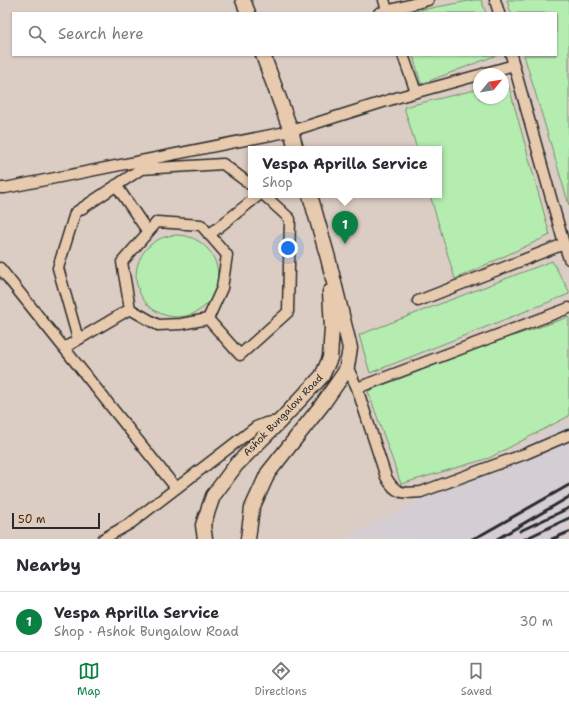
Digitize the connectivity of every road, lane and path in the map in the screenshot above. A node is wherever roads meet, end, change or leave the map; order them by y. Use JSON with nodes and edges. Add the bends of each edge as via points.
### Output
{"nodes":[{"id":1,"x":243,"y":0,"type":"edge"},
{"id":2,"x":384,"y":0,"type":"edge"},
{"id":3,"x":428,"y":0,"type":"edge"},
{"id":4,"x":495,"y":0,"type":"edge"},
{"id":5,"x":248,"y":12,"type":"edge"},
{"id":6,"x":385,"y":12,"type":"edge"},
{"id":7,"x":499,"y":12,"type":"edge"},
{"id":8,"x":263,"y":56,"type":"edge"},
{"id":9,"x":403,"y":56,"type":"edge"},
{"id":10,"x":512,"y":60,"type":"edge"},
{"id":11,"x":494,"y":68,"type":"edge"},
{"id":12,"x":473,"y":76,"type":"edge"},
{"id":13,"x":416,"y":92,"type":"junction"},
{"id":14,"x":291,"y":131,"type":"junction"},
{"id":15,"x":295,"y":146,"type":"edge"},
{"id":16,"x":248,"y":183,"type":"edge"},
{"id":17,"x":116,"y":185,"type":"junction"},
{"id":18,"x":0,"y":188,"type":"edge"},
{"id":19,"x":255,"y":198,"type":"edge"},
{"id":20,"x":267,"y":198,"type":"edge"},
{"id":21,"x":311,"y":198,"type":"edge"},
{"id":22,"x":148,"y":232,"type":"junction"},
{"id":23,"x":209,"y":235,"type":"junction"},
{"id":24,"x":564,"y":244,"type":"junction"},
{"id":25,"x":328,"y":258,"type":"junction"},
{"id":26,"x":569,"y":259,"type":"edge"},
{"id":27,"x":0,"y":268,"type":"edge"},
{"id":28,"x":418,"y":301,"type":"dead end"},
{"id":29,"x":569,"y":308,"type":"edge"},
{"id":30,"x":130,"y":309,"type":"junction"},
{"id":31,"x":208,"y":319,"type":"junction"},
{"id":32,"x":78,"y":339,"type":"junction"},
{"id":33,"x":64,"y":348,"type":"junction"},
{"id":34,"x":348,"y":366,"type":"junction"},
{"id":35,"x":356,"y":388,"type":"junction"},
{"id":36,"x":280,"y":421,"type":"junction"},
{"id":37,"x":569,"y":435,"type":"edge"},
{"id":38,"x":176,"y":488,"type":"junction"},
{"id":39,"x":103,"y":539,"type":"edge"},
{"id":40,"x":205,"y":539,"type":"edge"},
{"id":41,"x":248,"y":539,"type":"edge"}],
"edges":[{"from":1,"to":5,"type":"street"},
{"from":2,"to":6,"type":"street"},
{"from":3,"to":6,"type":"street"},
{"from":4,"to":7,"type":"street"},
{"from":8,"to":14,"type":"street"},
{"from":9,"to":13,"type":"street"},
{"from":10,"to":11,"type":"street"},
{"from":10,"to":24,"type":"street"},
{"from":12,"to":13,"type":"street"},
{"from":13,"to":14,"type":"street"},
{"from":14,"to":15,"type":"street"},
{"from":14,"to":18,"type":"street"},
{"from":16,"to":17,"type":"street","via":[[223,164],[141,169]]},
{"from":17,"to":22,"type":"street"},
{"from":17,"to":32,"type":"street","via":[[75,213],[58,268]]},
{"from":19,"to":23,"type":"street"},
{"from":20,"to":31,"type":"street","via":[[290,219],[288,312],[240,354]]},
{"from":21,"to":25,"type":"street","name":"Ashok Bungalow Road"},
{"from":22,"to":23,"type":"street","via":[[157,222],[201,225]]},
{"from":22,"to":30,"type":"street","via":[[122,262]]},
{"from":23,"to":31,"type":"street","via":[[227,256],[222,288]]},
{"from":24,"to":26,"type":"street"},
{"from":24,"to":28,"type":"street"},
{"from":25,"to":34,"type":"street","name":"Ashok Bungalow Road","via":[[350,348]]},
{"from":25,"to":36,"type":"street","name":"Ashok Bungalow Road","via":[[332,328],[330,358],[322,376]]},
{"from":27,"to":33,"type":"street"},
{"from":29,"to":35,"type":"street"},
{"from":30,"to":31,"type":"street","via":[[158,325]]},
{"from":30,"to":32,"type":"street"},
{"from":32,"to":33,"type":"street"},
{"from":33,"to":38,"type":"street"},
{"from":34,"to":35,"type":"street"},
{"from":34,"to":41,"type":"street","name":"Ashok Bungalow Road","via":[[322,405],[268,473],[252,508]]},
{"from":35,"to":37,"type":"street","via":[[386,477],[394,489],[410,494],[525,454]]},
{"from":36,"to":38,"type":"street","via":[[266,422],[256,427]]},
{"from":36,"to":40,"type":"street","name":"Ashok Bungalow Road","via":[[236,465],[213,496],[203,525]]},
{"from":38,"to":39,"type":"street","via":[[131,523]]}]}
